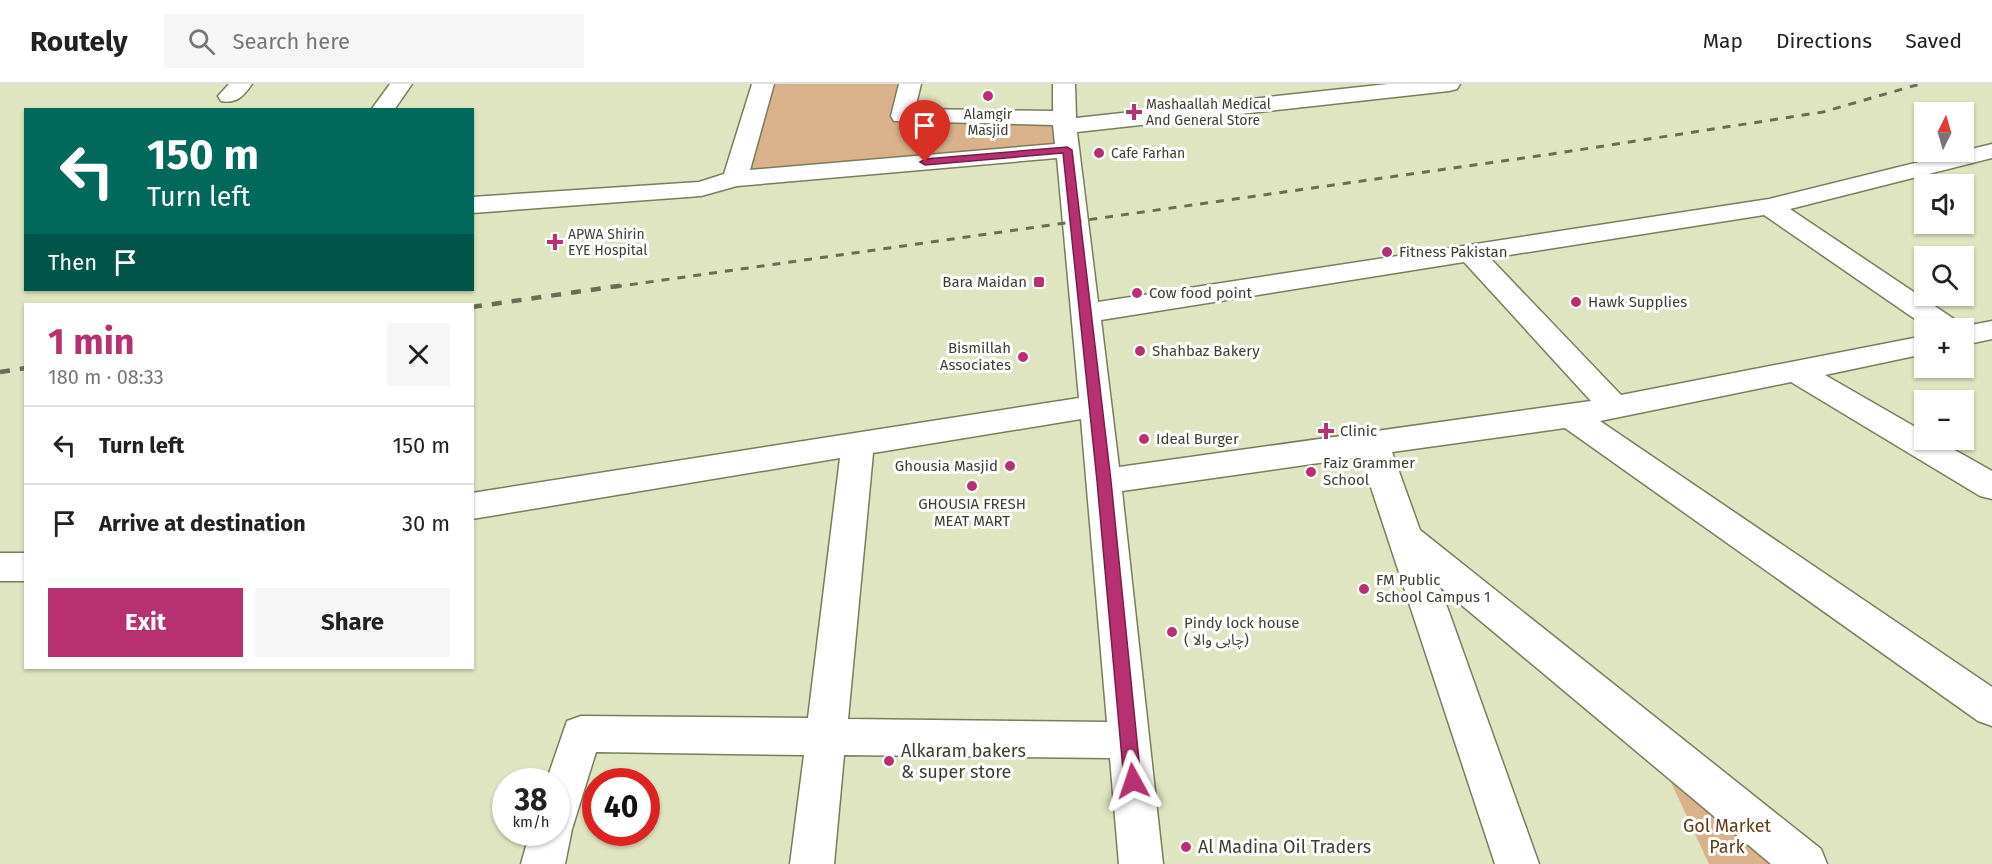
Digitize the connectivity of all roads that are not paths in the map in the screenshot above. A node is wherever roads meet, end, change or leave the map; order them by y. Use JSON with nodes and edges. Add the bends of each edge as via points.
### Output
{"nodes":[{"id":1,"x":401,"y":84,"type":"edge"},
{"id":2,"x":763,"y":84,"type":"edge"},
{"id":3,"x":910,"y":84,"type":"edge"},
{"id":4,"x":1064,"y":84,"type":"edge"},
{"id":5,"x":1449,"y":84,"type":"edge"},
{"id":6,"x":1305,"y":92,"type":"edge"},
{"id":7,"x":383,"y":108,"type":"edge"},
{"id":8,"x":1065,"y":131,"type":"junction"},
{"id":9,"x":1992,"y":151,"type":"edge"},
{"id":10,"x":735,"y":179,"type":"junction"},
{"id":11,"x":474,"y":205,"type":"edge"},
{"id":12,"x":1769,"y":207,"type":"junction"},
{"id":13,"x":1470,"y":254,"type":"junction"},
{"id":14,"x":1084,"y":313,"type":"junction"},
{"id":15,"x":1932,"y":318,"type":"edge"},
{"id":16,"x":1914,"y":347,"type":"edge"},
{"id":17,"x":1797,"y":372,"type":"junction"},
{"id":18,"x":1095,"y":405,"type":"junction"},
{"id":19,"x":1614,"y":407,"type":"junction"},
{"id":20,"x":1570,"y":416,"type":"junction"},
{"id":21,"x":1373,"y":444,"type":"junction"},
{"id":22,"x":858,"y":446,"type":"junction"},
{"id":23,"x":1104,"y":481,"type":"junction"},
{"id":24,"x":1992,"y":487,"type":"edge"},
{"id":25,"x":474,"y":506,"type":"edge"},
{"id":26,"x":1404,"y":537,"type":"junction"},
{"id":27,"x":0,"y":567,"type":"edge"},
{"id":28,"x":24,"y":567,"type":"edge"},
{"id":29,"x":1992,"y":709,"type":"edge"},
{"id":30,"x":826,"y":736,"type":"junction"},
{"id":31,"x":1129,"y":740,"type":"junction"},
{"id":32,"x":570,"y":771,"type":"edge"},
{"id":33,"x":548,"y":846,"type":"edge"},
{"id":34,"x":543,"y":864,"type":"edge"},
{"id":35,"x":812,"y":864,"type":"edge"},
{"id":36,"x":1141,"y":864,"type":"edge"},
{"id":37,"x":1517,"y":864,"type":"edge"},
{"id":38,"x":1805,"y":864,"type":"edge"}],
"edges":[{"from":1,"to":7,"type":"street"},
{"from":2,"to":10,"type":"street"},
{"from":3,"to":8,"type":"street","via":[[902,116]]},
{"from":4,"to":8,"type":"street"},
{"from":5,"to":6,"type":"street"},
{"from":6,"to":8,"type":"street"},
{"from":8,"to":10,"type":"street"},
{"from":8,"to":14,"type":"street"},
{"from":9,"to":12,"type":"street"},
{"from":10,"to":11,"type":"street","via":[[700,189]]},
{"from":12,"to":13,"type":"street"},
{"from":12,"to":15,"type":"street"},
{"from":13,"to":14,"type":"street"},
{"from":13,"to":19,"type":"street"},
{"from":14,"to":18,"type":"street"},
{"from":16,"to":17,"type":"street"},
{"from":17,"to":19,"type":"street"},
{"from":17,"to":24,"type":"street"},
{"from":18,"to":22,"type":"street"},
{"from":18,"to":23,"type":"street"},
{"from":19,"to":20,"type":"street"},
{"from":20,"to":21,"type":"street"},
{"from":20,"to":29,"type":"street"},
{"from":21,"to":23,"type":"street"},
{"from":21,"to":26,"type":"street"},
{"from":22,"to":25,"type":"street"},
{"from":22,"to":30,"type":"street"},
{"from":23,"to":31,"type":"street"},
{"from":26,"to":37,"type":"street"},
{"from":26,"to":38,"type":"street"},
{"from":27,"to":28,"type":"street"},
{"from":30,"to":31,"type":"street"},
{"from":30,"to":32,"type":"street","via":[[581,734]]},
{"from":30,"to":35,"type":"street"},
{"from":31,"to":36,"type":"street"},
{"from":33,"to":34,"type":"street"}]}
